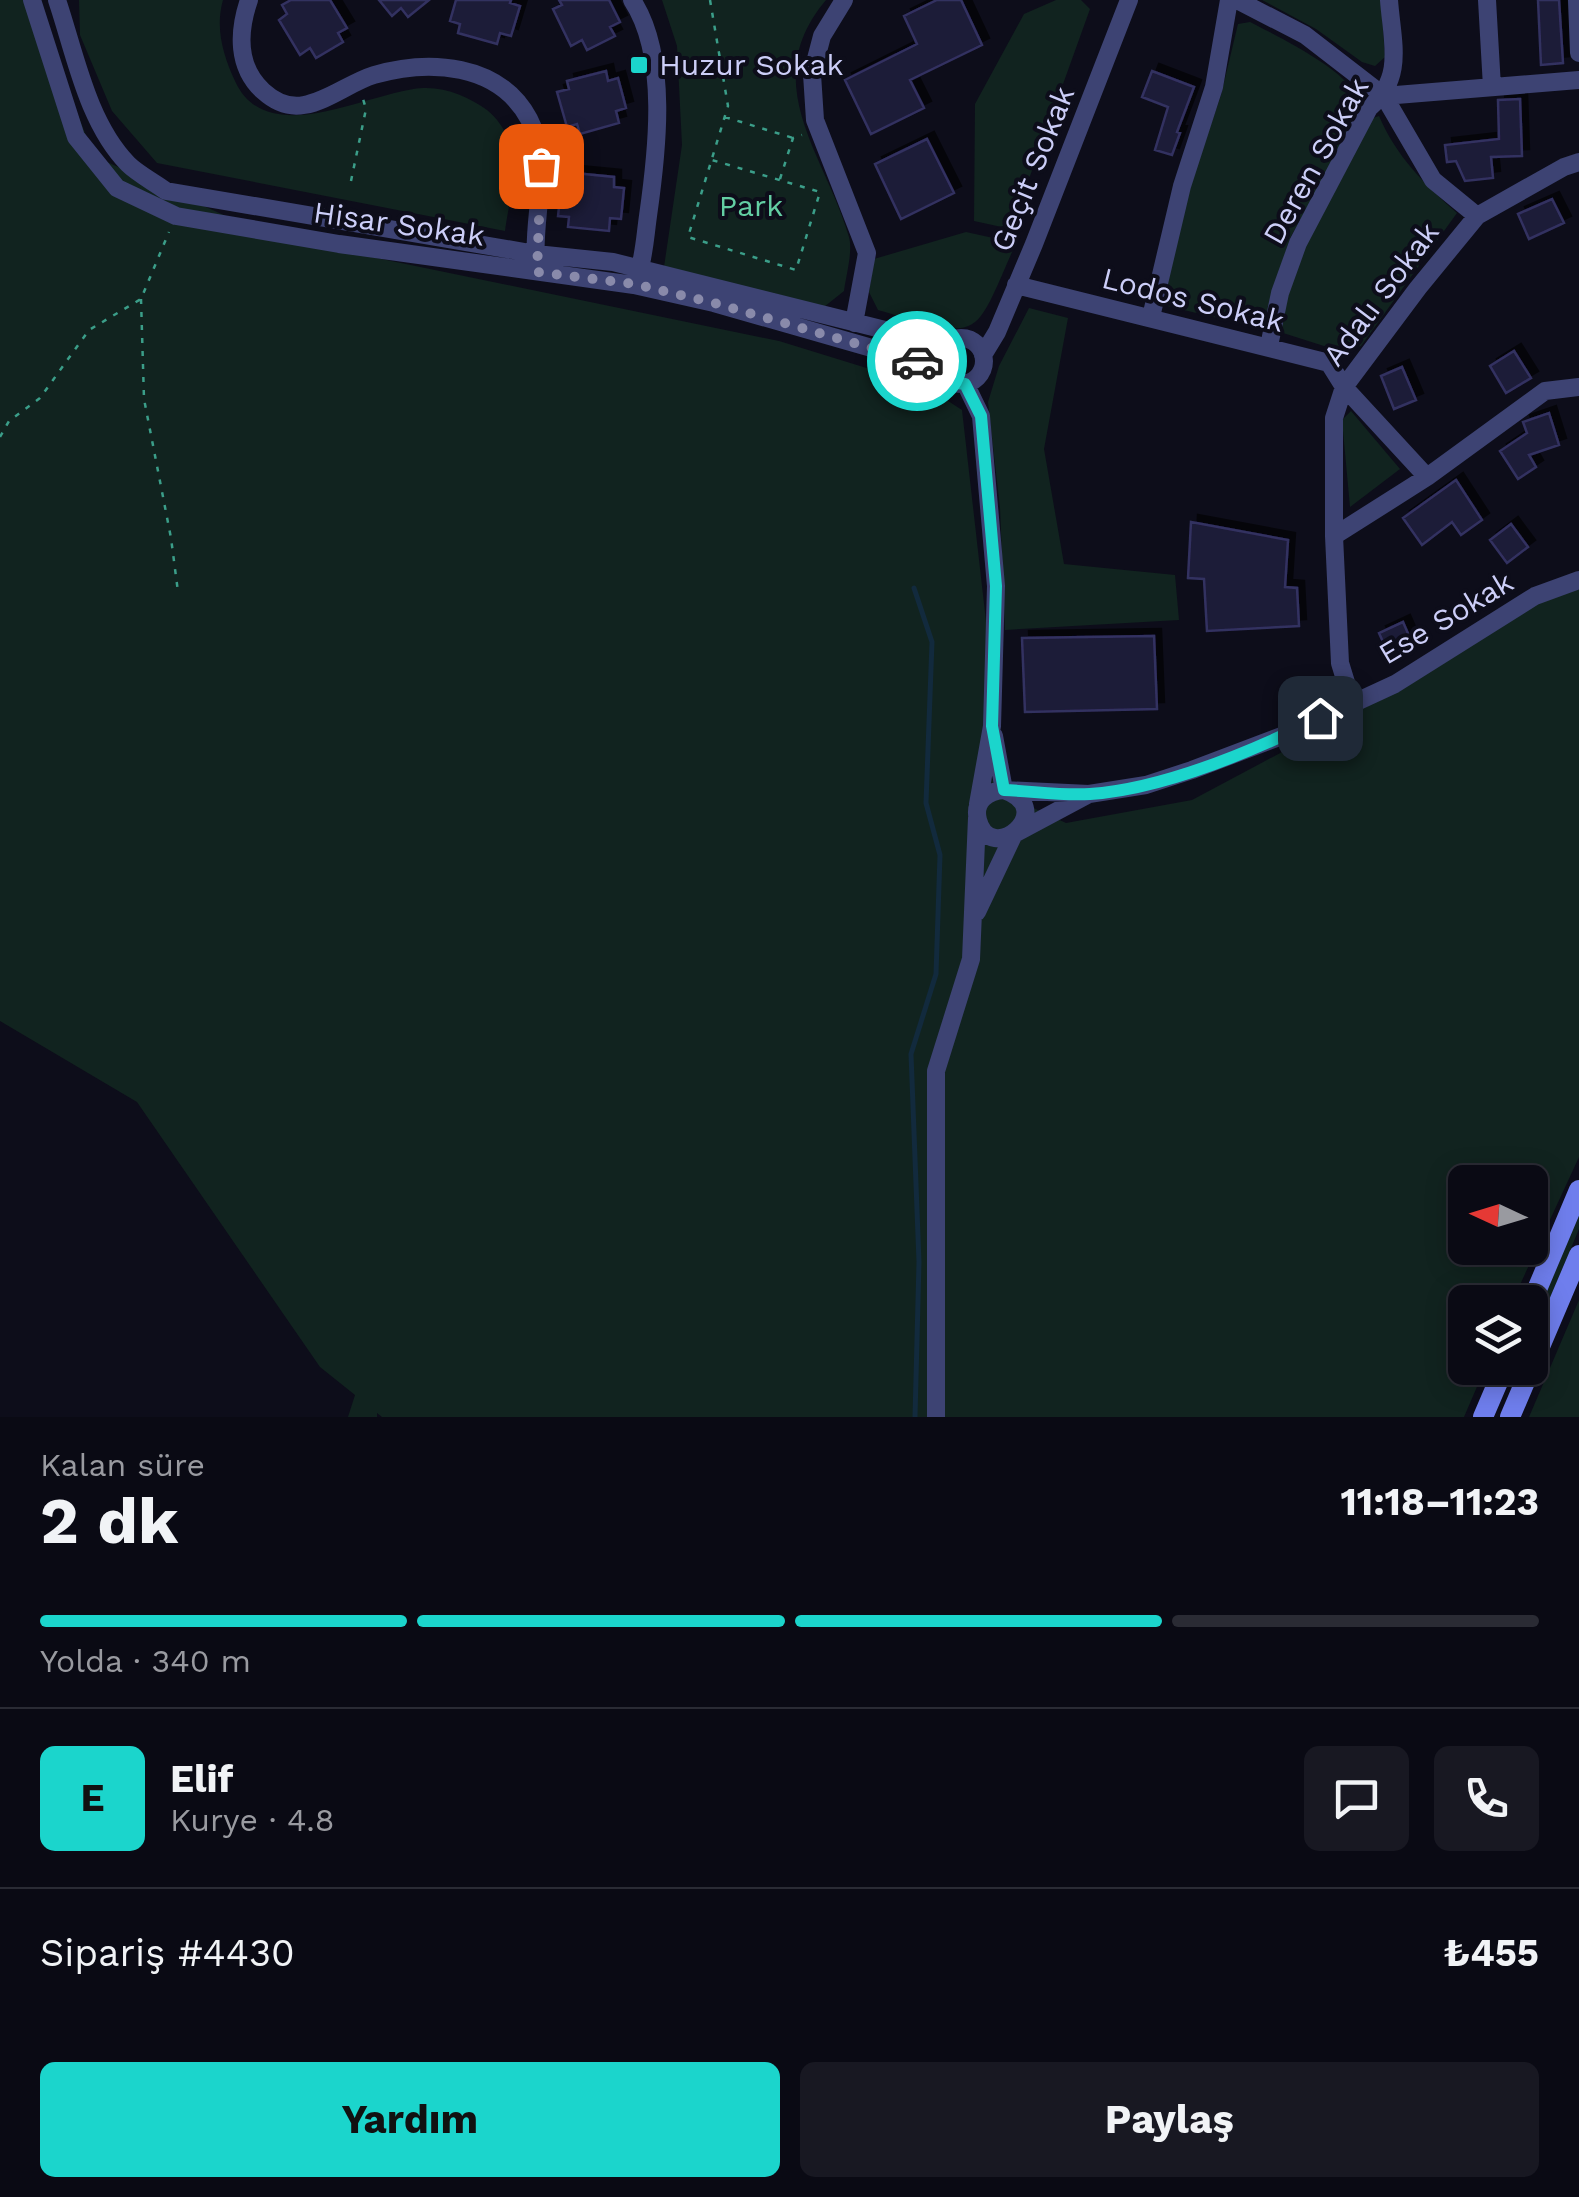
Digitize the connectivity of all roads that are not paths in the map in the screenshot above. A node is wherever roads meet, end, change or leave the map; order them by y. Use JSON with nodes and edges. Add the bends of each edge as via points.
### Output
{"nodes":[{"id":1,"x":32,"y":0,"type":"edge"},
{"id":2,"x":57,"y":0,"type":"edge"},
{"id":3,"x":249,"y":0,"type":"edge"},
{"id":4,"x":632,"y":0,"type":"edge"},
{"id":5,"x":844,"y":0,"type":"edge"},
{"id":6,"x":1128,"y":0,"type":"edge"},
{"id":7,"x":1229,"y":0,"type":"edge"},
{"id":8,"x":1237,"y":0,"type":"edge"},
{"id":9,"x":1389,"y":0,"type":"edge"},
{"id":10,"x":1487,"y":0,"type":"edge"},
{"id":11,"x":1577,"y":0,"type":"edge"},
{"id":12,"x":1579,"y":53,"type":"edge"},
{"id":13,"x":1579,"y":80,"type":"edge"},
{"id":14,"x":1492,"y":86,"type":"junction"},
{"id":15,"x":1384,"y":96,"type":"junction"},
{"id":16,"x":1579,"y":162,"type":"edge"},
{"id":17,"x":1477,"y":216,"type":"junction"},
{"id":18,"x":536,"y":263,"type":"junction"},
{"id":19,"x":637,"y":276,"type":"junction"},
{"id":20,"x":1016,"y":285,"type":"junction"},
{"id":21,"x":1151,"y":317,"type":"junction"},
{"id":22,"x":854,"y":323,"type":"junction"},
{"id":23,"x":950,"y":340,"type":"junction"},
{"id":24,"x":1269,"y":346,"type":"junction"},
{"id":25,"x":983,"y":354,"type":"junction"},
{"id":26,"x":938,"y":367,"type":"junction"},
{"id":27,"x":965,"y":384,"type":"junction"},
{"id":28,"x":1344,"y":387,"type":"junction"},
{"id":29,"x":1579,"y":388,"type":"edge"},
{"id":30,"x":1427,"y":477,"type":"junction"},
{"id":31,"x":1334,"y":536,"type":"junction"},
{"id":32,"x":1579,"y":580,"type":"edge"},
{"id":33,"x":1352,"y":702,"type":"junction"},
{"id":34,"x":992,"y":726,"type":"junction"},
{"id":35,"x":1004,"y":790,"type":"junction"},
{"id":36,"x":1089,"y":794,"type":"junction"},
{"id":37,"x":978,"y":811,"type":"junction"},
{"id":38,"x":1014,"y":834,"type":"junction"},
{"id":39,"x":975,"y":917,"type":"junction"},
{"id":40,"x":1579,"y":1190,"type":"edge"},
{"id":41,"x":1579,"y":1255,"type":"edge"},
{"id":42,"x":1539,"y":1285,"type":"edge"},
{"id":43,"x":1497,"y":1385,"type":"edge"},
{"id":44,"x":936,"y":1417,"type":"edge"},
{"id":45,"x":1484,"y":1417,"type":"edge"},
{"id":46,"x":1510,"y":1417,"type":"edge"}],
"edges":[{"from":1,"to":18,"type":"street","name":"Hisar Sokak","via":[[76,137],[117,188],[176,216]]},
{"from":2,"to":18,"type":"street","name":"Hisar Sokak","via":[[82,85],[108,134],[128,164],[166,191]]},
{"from":3,"to":18,"type":"street","via":[[242,53],[248,78],[276,102],[303,105],[374,76],[433,65],[507,89],[530,121],[541,166]]},
{"from":4,"to":19,"type":"street","via":[[657,79],[656,158]]},
{"from":5,"to":22,"type":"street","via":[[822,36],[812,74],[819,129],[866,253]]},
{"from":6,"to":20,"type":"street","name":"Geçit Sokak"},
{"from":7,"to":21,"type":"street","via":[[1214,87]]},
{"from":8,"to":15,"type":"street","via":[[1305,35]]},
{"from":9,"to":15,"type":"street","name":"Deren Sokak","via":[[1394,76]]},
{"from":10,"to":14,"type":"street"},
{"from":11,"to":12,"type":"street"},
{"from":13,"to":14,"type":"street"},
{"from":14,"to":15,"type":"street"},
{"from":15,"to":17,"type":"street","via":[[1433,180]]},
{"from":15,"to":24,"type":"street","name":"Deren Sokak","via":[[1369,108],[1298,243]]},
{"from":16,"to":17,"type":"street","name":"Adalı Sokak"},
{"from":17,"to":28,"type":"street","name":"Adalı Sokak"},
{"from":18,"to":19,"type":"street","name":"Hisar Sokak"},
{"from":19,"to":22,"type":"street","name":"Hisar Sokak"},
{"from":19,"to":26,"type":"street","name":"Hisar Sokak"},
{"from":20,"to":21,"type":"street","name":"Lodos Sokak"},
{"from":20,"to":25,"type":"street","name":"Geçit Sokak"},
{"from":21,"to":24,"type":"street","name":"Lodos Sokak"},
{"from":22,"to":23,"type":"street","name":"Hisar Sokak","via":[[929,342]]},
{"from":23,"to":25,"type":"street","via":[[967,338]]},
{"from":23,"to":26,"type":"street"},
{"from":24,"to":28,"type":"street","name":"Lodos Sokak","via":[[1329,363]]},
{"from":25,"to":27,"type":"street","via":[[978,376]]},
{"from":26,"to":27,"type":"street","via":[[950,382]]},
{"from":27,"to":34,"type":"street","via":[[981,416],[996,586]]},
{"from":28,"to":30,"type":"street","name":"Lodos Sokak"},
{"from":28,"to":31,"type":"street","name":"Adalı Sokak","via":[[1334,418]]},
{"from":29,"to":30,"type":"street","via":[[1545,392]]},
{"from":30,"to":31,"type":"street"},
{"from":31,"to":33,"type":"street","name":"Adalı Sokak","via":[[1340,663]]},
{"from":32,"to":33,"type":"street","name":"Ese Sokak","via":[[1535,596],[1425,667]]},
{"from":33,"to":36,"type":"street","name":"Ese Sokak","via":[[1192,770]]},
{"from":34,"to":35,"type":"street"},
{"from":34,"to":37,"type":"street"},
{"from":35,"to":36,"type":"street","name":"Ese Sokak"},
{"from":35,"to":37,"type":"street","via":[[986,794]]},
{"from":35,"to":38,"type":"street","via":[[1023,804],[1024,821]]},
{"from":36,"to":38,"type":"street"},
{"from":37,"to":38,"type":"street","via":[[979,825],[991,836]]},
{"from":37,"to":39,"type":"street"},
{"from":38,"to":39,"type":"street"},
{"from":39,"to":44,"type":"street","via":[[971,959],[936,1071]]},
{"from":40,"to":42,"type":"main road"},
{"from":41,"to":46,"type":"main road"},
{"from":43,"to":45,"type":"main road"}]}
